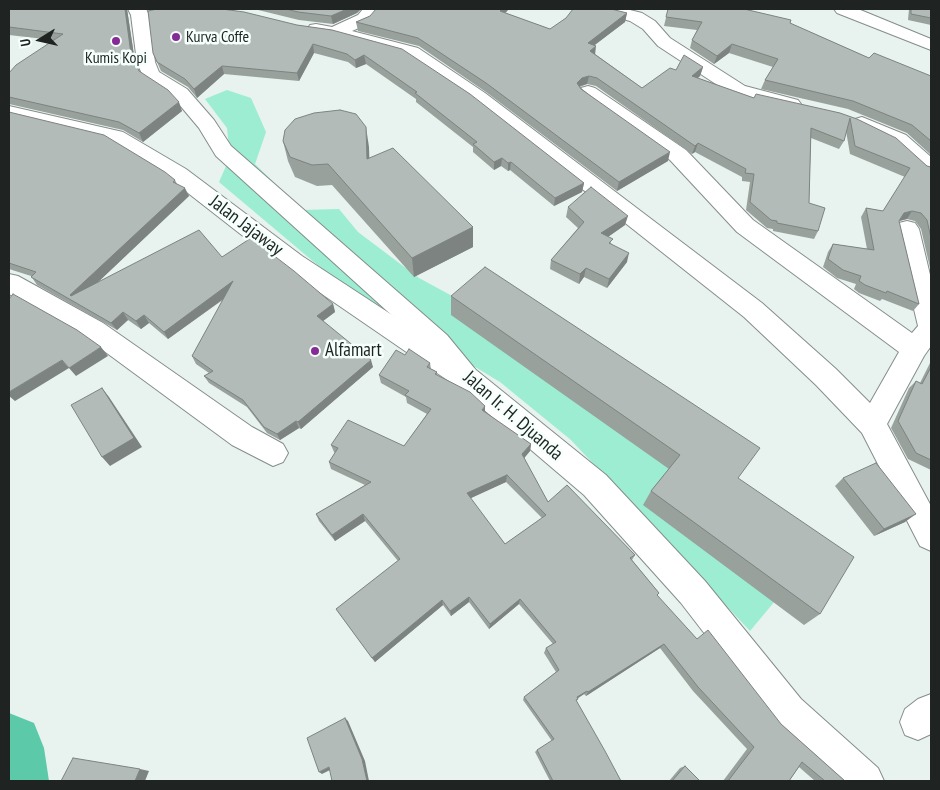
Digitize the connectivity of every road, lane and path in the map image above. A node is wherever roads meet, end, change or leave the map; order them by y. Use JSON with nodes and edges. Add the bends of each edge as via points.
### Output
{"nodes":[{"id":1,"x":372,"y":9,"type":"edge"},
{"id":2,"x":608,"y":9,"type":"edge"},
{"id":3,"x":842,"y":9,"type":"edge"},
{"id":4,"x":145,"y":12,"type":"edge"},
{"id":5,"x":299,"y":27,"type":"edge"},
{"id":6,"x":335,"y":32,"type":"junction"},
{"id":7,"x":931,"y":45,"type":"edge"},
{"id":8,"x":588,"y":92,"type":"edge"},
{"id":9,"x":805,"y":107,"type":"edge"},
{"id":10,"x":9,"y":112,"type":"edge"},
{"id":11,"x":841,"y":115,"type":"edge"},
{"id":12,"x":931,"y":168,"type":"edge"},
{"id":13,"x":907,"y":229,"type":"dead end"},
{"id":14,"x":9,"y":283,"type":"edge"},
{"id":15,"x":925,"y":335,"type":"edge"},
{"id":16,"x":466,"y":378,"type":"junction"},
{"id":17,"x":872,"y":424,"type":"junction"},
{"id":18,"x":273,"y":453,"type":"dead end"},
{"id":19,"x":931,"y":536,"type":"edge"},
{"id":20,"x":865,"y":781,"type":"edge"}],
"edges":[{"from":1,"to":6,"type":"street","via":[[364,19]]},
{"from":2,"to":9,"type":"street","via":[[643,21],[678,52],[738,90]]},
{"from":3,"to":7,"type":"street"},
{"from":4,"to":16,"type":"street","name":"Jalan Ir. H. Djuanda","via":[[146,62],[151,75],[180,93],[207,125],[223,151],[438,342]]},
{"from":5,"to":6,"type":"street"},
{"from":6,"to":17,"type":"street","via":[[411,52],[478,97],[753,310]]},
{"from":8,"to":15,"type":"street","via":[[678,155],[745,226]]},
{"from":10,"to":16,"type":"street","name":"Jalan Jajaway","via":[[116,137],[178,174],[293,262]]},
{"from":11,"to":12,"type":"street","via":[[899,140]]},
{"from":13,"to":15,"type":"street"},
{"from":14,"to":18,"type":"street","via":[[94,330],[242,436]]},
{"from":15,"to":17,"type":"street"},
{"from":16,"to":20,"type":"street","name":"Jalan Ir. H. Djuanda","via":[[595,485],[693,592],[788,712]]},
{"from":17,"to":19,"type":"street"}]}
